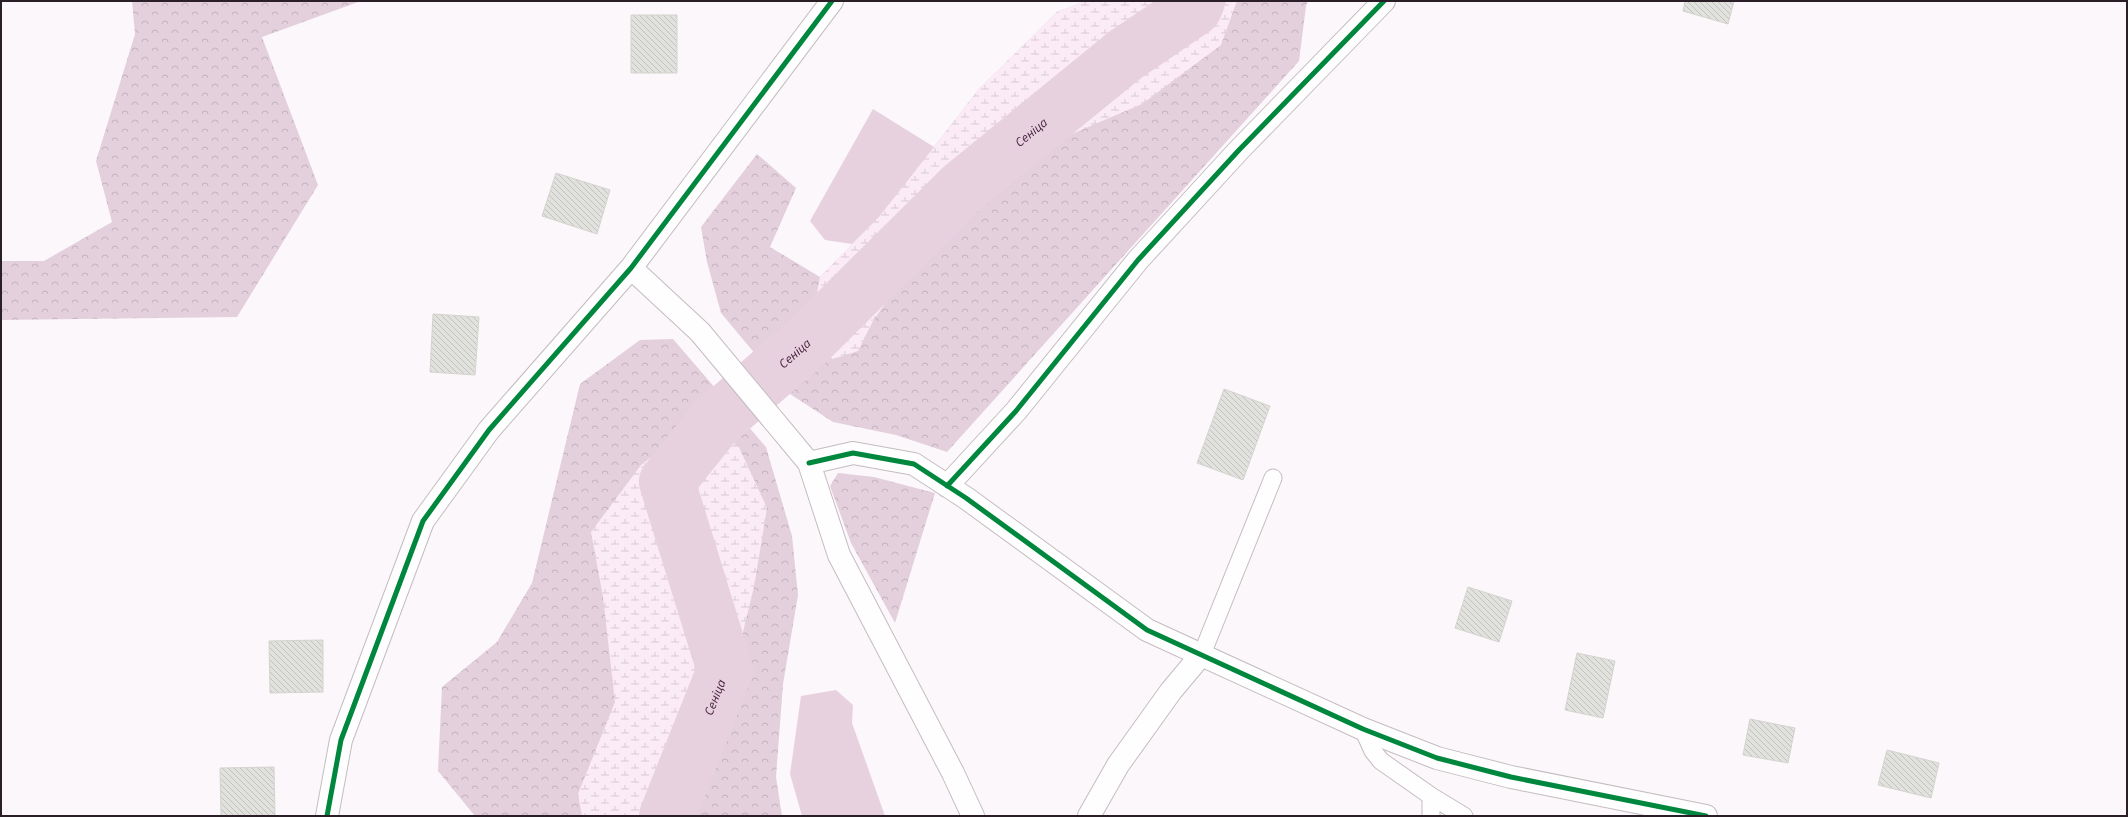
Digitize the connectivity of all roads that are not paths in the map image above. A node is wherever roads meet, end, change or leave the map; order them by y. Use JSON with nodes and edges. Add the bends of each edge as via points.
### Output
{"nodes":[{"id":1,"x":832,"y":1,"type":"edge"},
{"id":2,"x":1384,"y":1,"type":"edge"},
{"id":3,"x":631,"y":268,"type":"junction"},
{"id":4,"x":810,"y":463,"type":"junction"},
{"id":5,"x":1273,"y":478,"type":"dead end"},
{"id":6,"x":947,"y":486,"type":"junction"},
{"id":7,"x":1202,"y":654,"type":"junction"},
{"id":8,"x":1363,"y":729,"type":"junction"},
{"id":9,"x":1431,"y":796,"type":"junction"},
{"id":10,"x":1648,"y":810,"type":"edge"},
{"id":11,"x":327,"y":816,"type":"edge"},
{"id":12,"x":973,"y":816,"type":"edge"},
{"id":13,"x":1089,"y":816,"type":"edge"},
{"id":14,"x":1431,"y":816,"type":"edge"},
{"id":15,"x":1464,"y":816,"type":"edge"},
{"id":16,"x":1706,"y":816,"type":"edge"}],
"edges":[{"from":1,"to":3,"type":"street"},
{"from":2,"to":6,"type":"street","via":[[1239,150],[1138,260],[1016,412]]},
{"from":3,"to":4,"type":"street","via":[[700,332]]},
{"from":3,"to":11,"type":"street","via":[[489,430],[423,521],[341,740]]},
{"from":4,"to":6,"type":"street","via":[[853,453],[914,464]]},
{"from":4,"to":12,"type":"street","via":[[839,555]]},
{"from":5,"to":7,"type":"lane"},
{"from":6,"to":7,"type":"street","via":[[1147,630]]},
{"from":7,"to":8,"type":"street"},
{"from":7,"to":13,"type":"street","via":[[1171,691],[1118,765]]},
{"from":8,"to":9,"type":"lane","via":[[1373,751],[1381,761]]},
{"from":8,"to":10,"type":"street","via":[[1444,760]]},
{"from":9,"to":14,"type":"lane"},
{"from":9,"to":15,"type":"lane"},
{"from":10,"to":16,"type":"street"}]}
